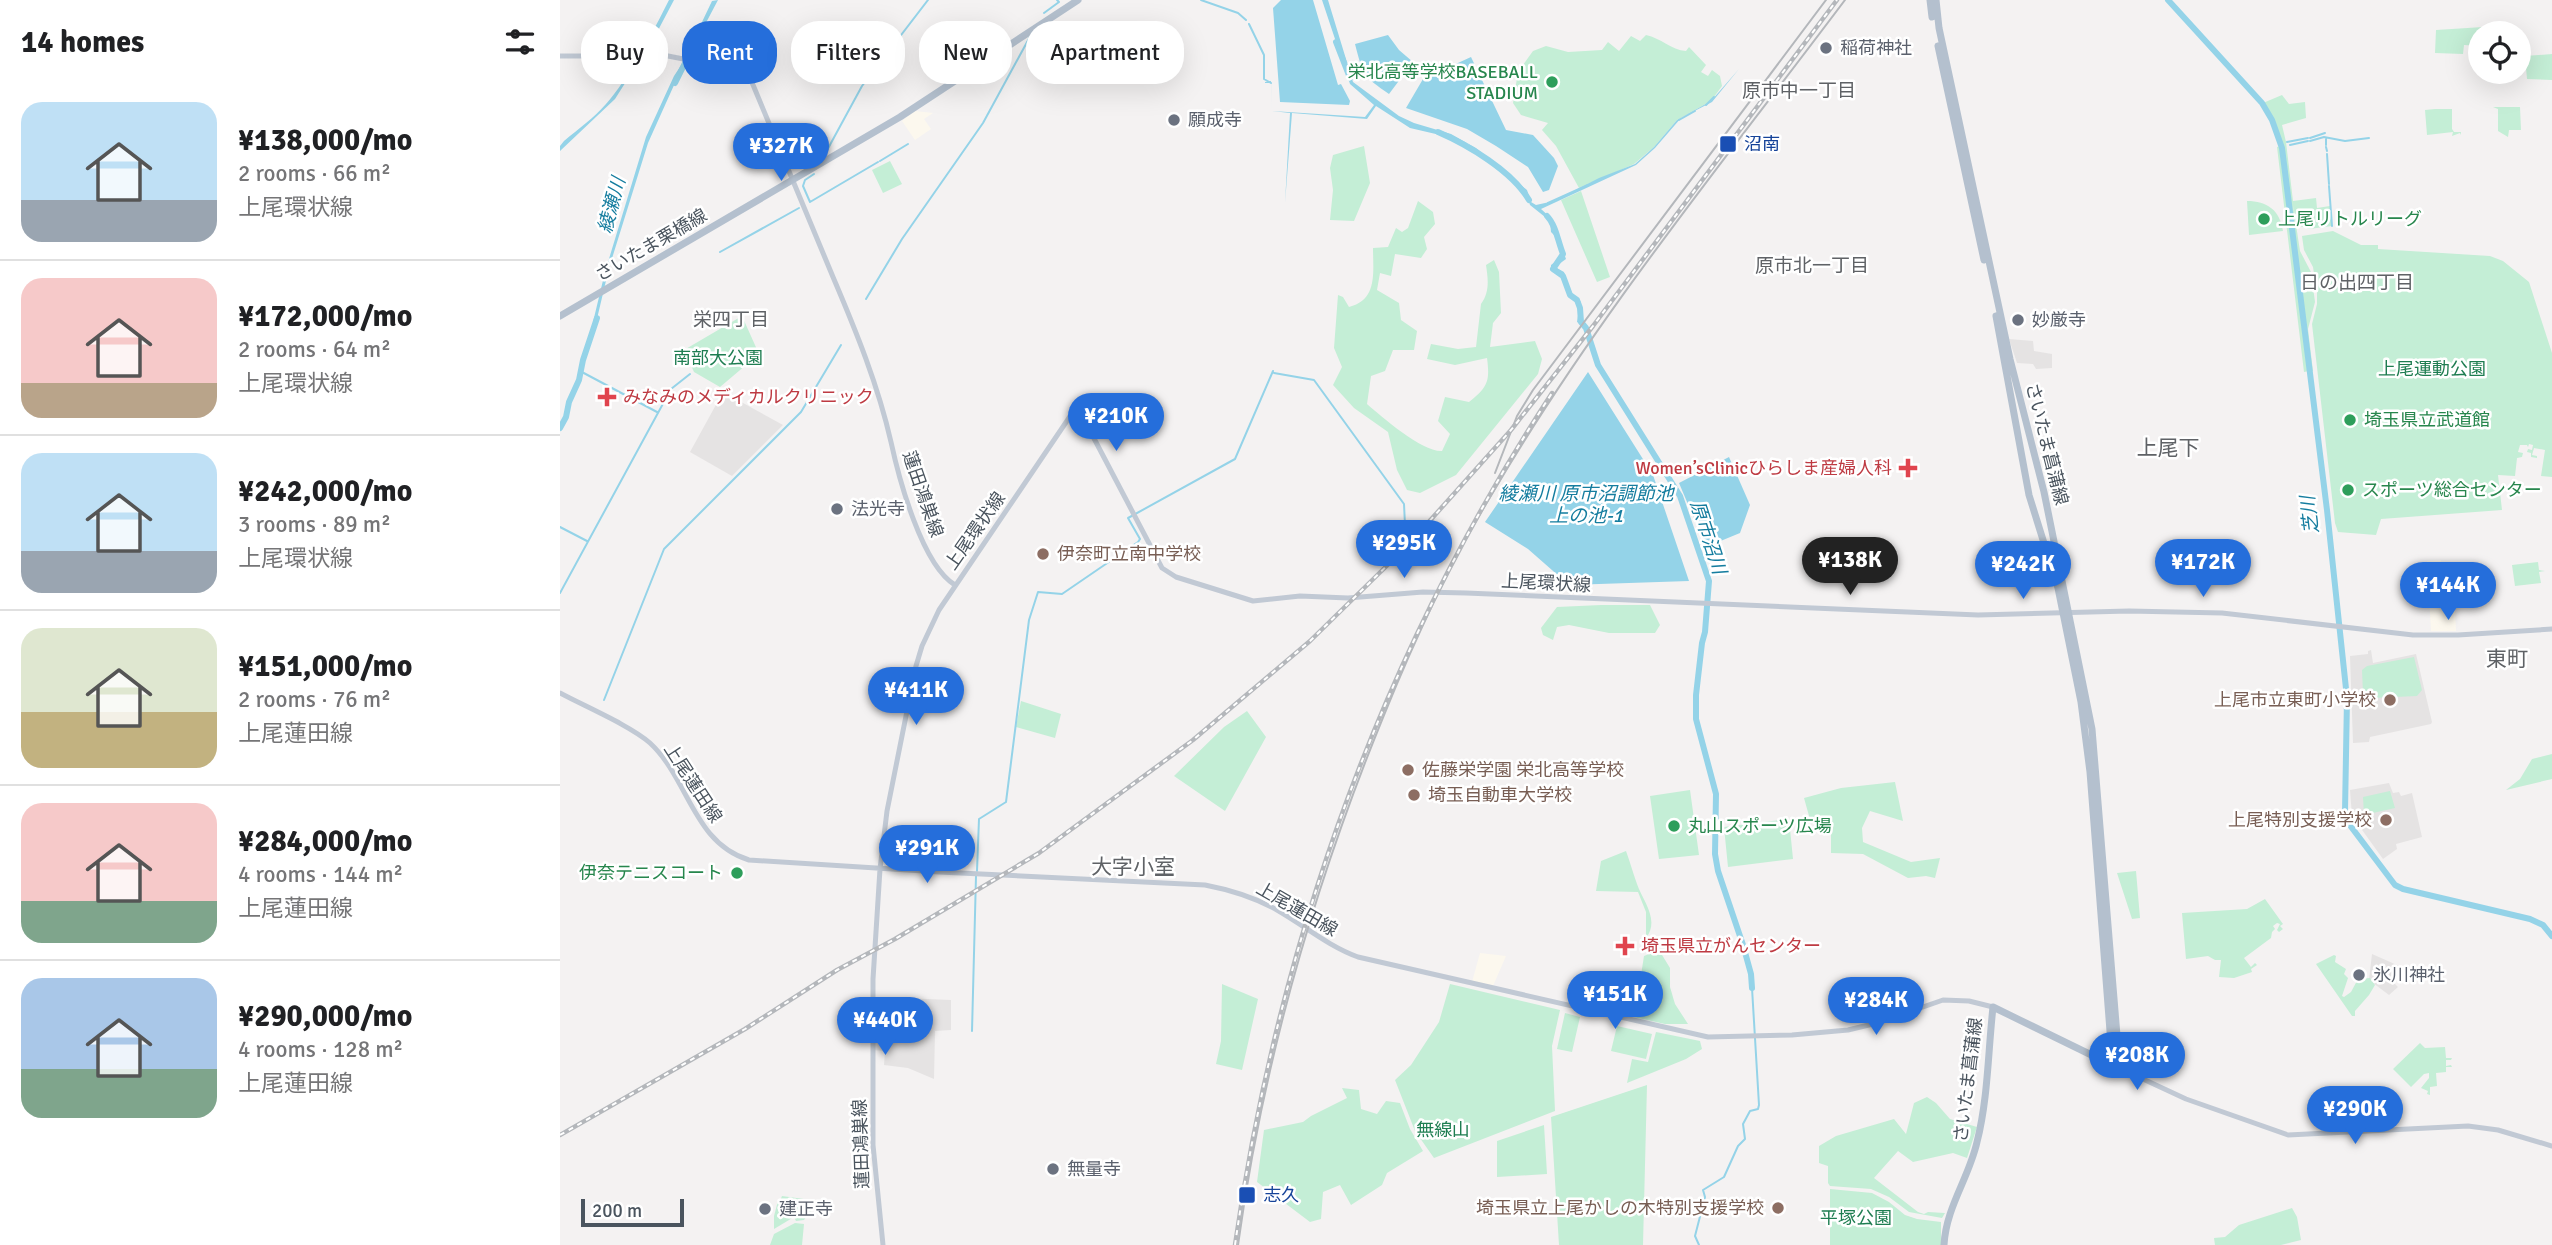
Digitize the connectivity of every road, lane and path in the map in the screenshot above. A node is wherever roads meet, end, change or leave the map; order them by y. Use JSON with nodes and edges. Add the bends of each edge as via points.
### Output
{"nodes":[{"id":1,"x":1070,"y":0,"type":"edge"},
{"id":2,"x":1078,"y":0,"type":"edge"},
{"id":3,"x":1933,"y":0,"type":"edge"},
{"id":4,"x":560,"y":56,"type":"edge"},
{"id":5,"x":794,"y":178,"type":"junction"},
{"id":6,"x":560,"y":313,"type":"edge"},
{"id":7,"x":2032,"y":444,"type":"junction"},
{"id":8,"x":2020,"y":447,"type":"junction"},
{"id":9,"x":2050,"y":518,"type":"junction"},
{"id":10,"x":2038,"y":521,"type":"junction"},
{"id":11,"x":955,"y":585,"type":"junction"},
{"id":12,"x":2065,"y":613,"type":"junction"},
{"id":13,"x":2552,"y":629,"type":"edge"},
{"id":14,"x":560,"y":693,"type":"edge"},
{"id":15,"x":880,"y":869,"type":"junction"},
{"id":16,"x":1993,"y":1007,"type":"junction"},
{"id":17,"x":2115,"y":1066,"type":"junction"},
{"id":18,"x":2552,"y":1146,"type":"edge"},
{"id":19,"x":883,"y":1245,"type":"edge"},
{"id":20,"x":1944,"y":1245,"type":"edge"}],
"edges":[{"from":1,"to":5,"type":"main road","name":"さいたま栗橋線"},
{"from":2,"to":5,"type":"main road","name":"さいたま栗橋線","via":[[909,112]]},
{"from":3,"to":7,"type":"main road","name":"さいたま菖蒲線"},
{"from":3,"to":8,"type":"main road","name":"さいたま菖蒲線","via":[[1936,36]]},
{"from":4,"to":5,"type":"main road","name":"蓮田鴻巣線","via":[[648,55],[750,72]]},
{"from":5,"to":6,"type":"main road","name":"さいたま栗橋線"},
{"from":5,"to":11,"type":"main road","name":"蓮田鴻巣線","via":[[874,379],[911,512],[944,579]]},
{"from":7,"to":8,"type":"main road","via":[[2026,441]]},
{"from":7,"to":9,"type":"main road","name":"さいたま菖蒲線"},
{"from":8,"to":10,"type":"main road","name":"さいたま菖蒲線"},
{"from":9,"to":10,"type":"main road","via":[[2043,524]]},
{"from":9,"to":12,"type":"main road","name":"さいたま菖蒲線"},
{"from":10,"to":12,"type":"main road","name":"さいたま菖蒲線"},
{"from":11,"to":12,"type":"main road","name":"上尾環状線","via":[[1077,405],[1167,572],[1246,600],[1447,592],[1978,615]]},
{"from":11,"to":15,"type":"main road","name":"蓮田鴻巣線","via":[[930,626],[916,666]]},
{"from":12,"to":13,"type":"main road","name":"上尾環状線","via":[[2222,613],[2413,635]]},
{"from":12,"to":17,"type":"main road","name":"さいたま菖蒲線","via":[[2083,698]]},
{"from":14,"to":15,"type":"main road","name":"上尾蓮田線","via":[[649,742],[708,832],[731,852],[760,862]]},
{"from":15,"to":16,"type":"main road","name":"上尾蓮田線","via":[[1217,887],[1266,905],[1358,957],[1690,1035],[1716,1038],[1857,1029],[1943,1000]]},
{"from":15,"to":19,"type":"main road","name":"蓮田鴻巣線","via":[[872,996],[873,1123]]},
{"from":16,"to":17,"type":"main road","name":"さいたま菖蒲線"},
{"from":16,"to":20,"type":"main road","name":"さいたま菖蒲線","via":[[1978,1139],[1947,1219]]},
{"from":17,"to":18,"type":"main road","via":[[2186,1099],[2293,1136],[2468,1126]]}]}
